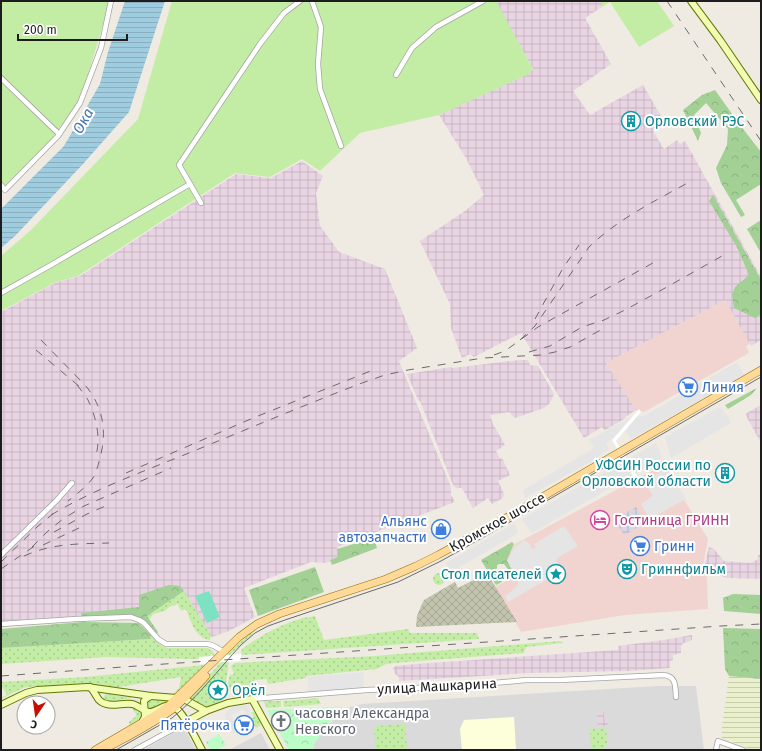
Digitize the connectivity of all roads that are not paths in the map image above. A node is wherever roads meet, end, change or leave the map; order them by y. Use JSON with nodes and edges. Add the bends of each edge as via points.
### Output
{"nodes":[{"id":1,"x":111,"y":1,"type":"edge"},
{"id":2,"x":300,"y":1,"type":"edge"},
{"id":3,"x":312,"y":1,"type":"edge"},
{"id":4,"x":483,"y":1,"type":"edge"},
{"id":5,"x":691,"y":1,"type":"edge"},
{"id":6,"x":396,"y":75,"type":"dead end"},
{"id":7,"x":1,"y":78,"type":"edge"},
{"id":8,"x":761,"y":100,"type":"edge"},
{"id":9,"x":59,"y":134,"type":"junction"},
{"id":10,"x":341,"y":146,"type":"dead end"},
{"id":11,"x":190,"y":184,"type":"junction"},
{"id":12,"x":1,"y":185,"type":"edge"},
{"id":13,"x":201,"y":203,"type":"dead end"},
{"id":14,"x":1,"y":293,"type":"edge"},
{"id":15,"x":761,"y":370,"type":"edge"},
{"id":16,"x":72,"y":482,"type":"dead end"},
{"id":17,"x":1,"y":555,"type":"edge"},
{"id":18,"x":1,"y":624,"type":"edge"},
{"id":19,"x":224,"y":652,"type":"junction"},
{"id":20,"x":90,"y":687,"type":"junction"},
{"id":21,"x":151,"y":696,"type":"junction"},
{"id":22,"x":676,"y":697,"type":"dead end"},
{"id":23,"x":181,"y":699,"type":"junction"},
{"id":24,"x":252,"y":699,"type":"junction"},
{"id":25,"x":1,"y":705,"type":"edge"},
{"id":26,"x":172,"y":706,"type":"junction"},
{"id":27,"x":144,"y":710,"type":"junction"},
{"id":28,"x":206,"y":711,"type":"junction"},
{"id":29,"x":142,"y":722,"type":"junction"},
{"id":30,"x":186,"y":722,"type":"junction"},
{"id":31,"x":95,"y":750,"type":"edge"},
{"id":32,"x":105,"y":750,"type":"edge"},
{"id":33,"x":135,"y":750,"type":"edge"},
{"id":34,"x":202,"y":750,"type":"edge"},
{"id":35,"x":280,"y":750,"type":"edge"},
{"id":36,"x":716,"y":750,"type":"edge"},
{"id":37,"x":743,"y":750,"type":"edge"}],
"edges":[{"from":1,"to":9,"type":"street","via":[[101,48],[80,103]]},
{"from":2,"to":11,"type":"street","via":[[284,13],[260,44],[179,165]]},
{"from":3,"to":10,"type":"street","via":[[321,27],[318,64],[320,89]]},
{"from":4,"to":6,"type":"street","via":[[436,27],[412,48]]},
{"from":5,"to":8,"type":"street"},
{"from":7,"to":9,"type":"street"},
{"from":9,"to":12,"type":"street","via":[[6,190]]},
{"from":11,"to":13,"type":"street"},
{"from":11,"to":14,"type":"street"},
{"from":15,"to":19,"type":"main road","name":"Кромское шоссе","via":[[532,503],[416,566],[386,579],[279,614],[257,624]]},
{"from":16,"to":17,"type":"street"},
{"from":18,"to":19,"type":"street","via":[[131,617],[144,623],[166,644],[208,644]]},
{"from":19,"to":23,"type":"main road","name":"Кромское шоссе"},
{"from":20,"to":21,"type":"street"},
{"from":20,"to":25,"type":"street","via":[[37,690]]},
{"from":20,"to":27,"type":"street","via":[[106,704],[130,703]]},
{"from":21,"to":23,"type":"street"},
{"from":21,"to":27,"type":"street","via":[[145,699]]},
{"from":22,"to":24,"type":"street","name":"улица Машкарина","via":[[673,680],[664,675],[526,680]]},
{"from":23,"to":26,"type":"main road","name":"Кромское шоссе"},
{"from":23,"to":28,"type":"street"},
{"from":24,"to":28,"type":"street","name":"улица Машкарина","via":[[228,703]]},
{"from":24,"to":35,"type":"street"},
{"from":26,"to":27,"type":"street","via":[[151,712]]},
{"from":26,"to":29,"type":"main road"},
{"from":26,"to":30,"type":"street","via":[[181,713]]},
{"from":26,"to":32,"type":"main road","via":[[157,720]]},
{"from":27,"to":29,"type":"street","via":[[145,718]]},
{"from":28,"to":30,"type":"street","name":"улица Машкарина"},
{"from":29,"to":31,"type":"main road"},
{"from":30,"to":33,"type":"street"},
{"from":30,"to":34,"type":"street"},
{"from":36,"to":37,"type":"street","via":[[718,741]]}]}
